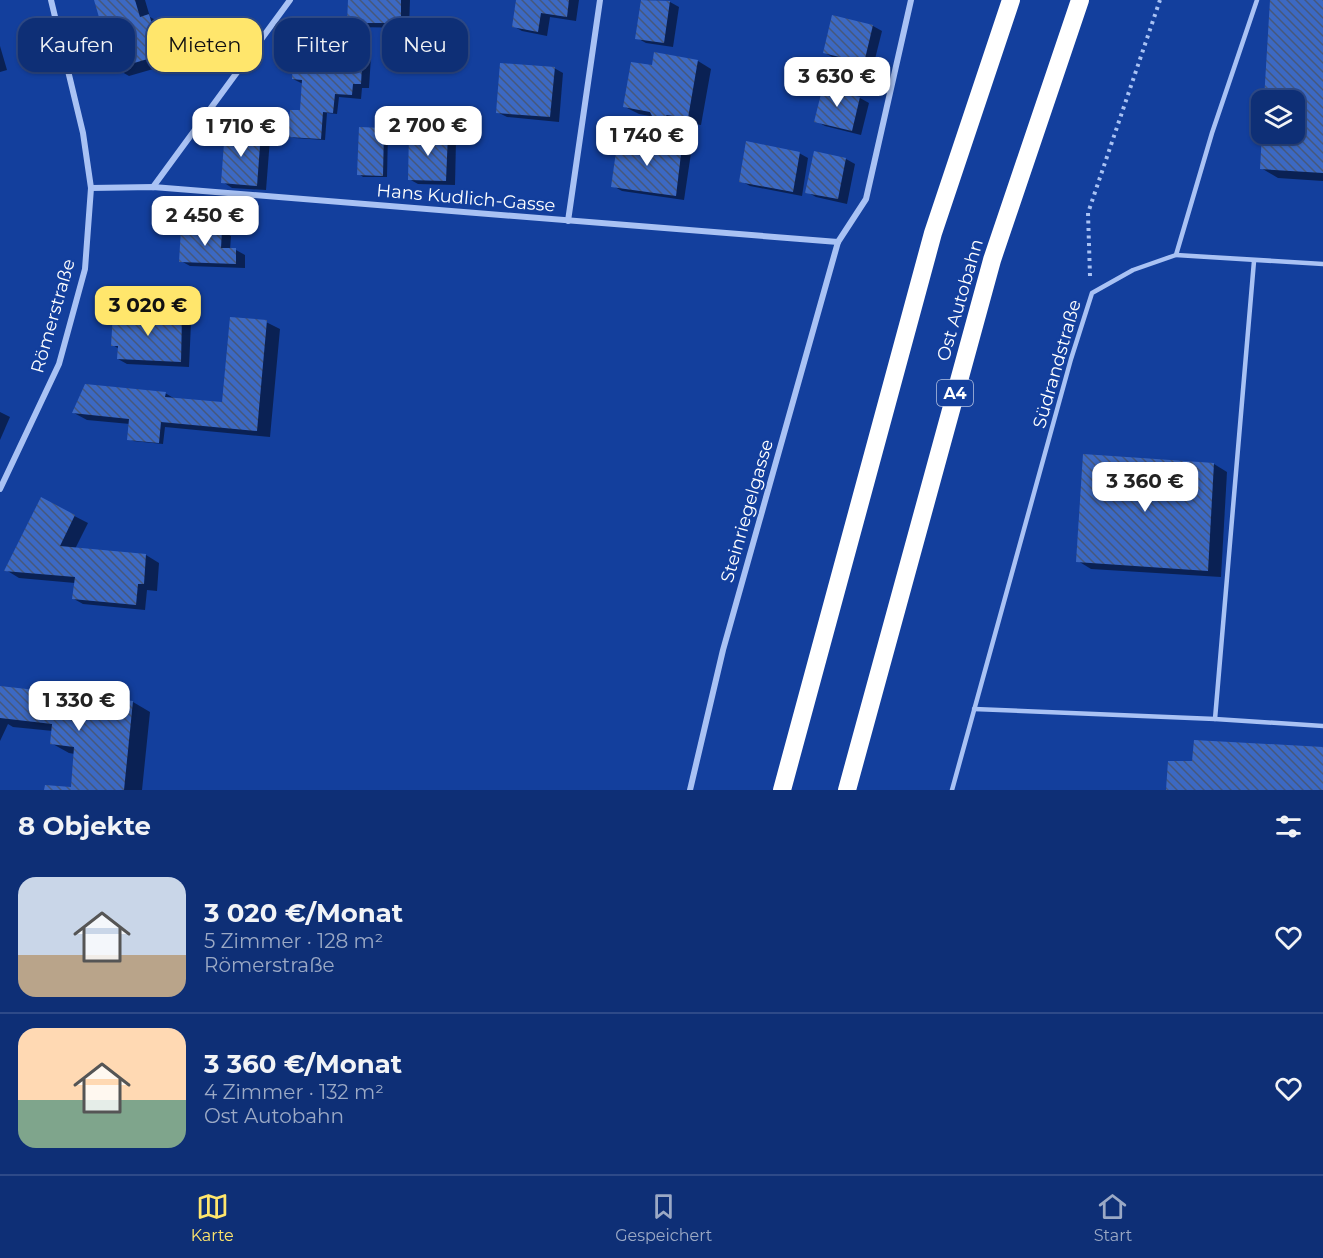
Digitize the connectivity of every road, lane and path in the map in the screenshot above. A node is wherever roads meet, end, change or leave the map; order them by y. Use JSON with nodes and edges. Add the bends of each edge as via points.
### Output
{"nodes":[{"id":1,"x":51,"y":0,"type":"edge"},
{"id":2,"x":290,"y":0,"type":"edge"},
{"id":3,"x":600,"y":0,"type":"edge"},
{"id":4,"x":911,"y":0,"type":"edge"},
{"id":5,"x":1011,"y":0,"type":"edge"},
{"id":6,"x":1080,"y":0,"type":"edge"},
{"id":7,"x":1160,"y":0,"type":"edge"},
{"id":8,"x":1257,"y":0,"type":"edge"},
{"id":9,"x":153,"y":187,"type":"junction"},
{"id":10,"x":91,"y":188,"type":"junction"},
{"id":11,"x":568,"y":221,"type":"junction"},
{"id":12,"x":838,"y":242,"type":"junction"},
{"id":13,"x":1176,"y":255,"type":"junction"},
{"id":14,"x":1254,"y":261,"type":"junction"},
{"id":15,"x":1323,"y":264,"type":"edge"},
{"id":16,"x":1092,"y":292,"type":"junction"},
{"id":17,"x":0,"y":489,"type":"edge"},
{"id":18,"x":974,"y":709,"type":"junction"},
{"id":19,"x":1215,"y":719,"type":"junction"},
{"id":20,"x":1323,"y":726,"type":"edge"},
{"id":21,"x":690,"y":790,"type":"edge"},
{"id":22,"x":782,"y":790,"type":"edge"},
{"id":23,"x":847,"y":790,"type":"edge"},
{"id":24,"x":952,"y":790,"type":"edge"}],
"edges":[{"from":1,"to":10,"type":"street","name":"Römerstraße","via":[[83,133]]},
{"from":2,"to":9,"type":"street"},
{"from":3,"to":11,"type":"street"},
{"from":4,"to":12,"type":"street","name":"Steinriegelgasse","via":[[866,200]]},
{"from":5,"to":22,"type":"highway","via":[[933,233]]},
{"from":6,"to":23,"type":"highway","name":"Ost Autobahn","number":"A4","via":[[992,260]]},
{"from":7,"to":16,"type":"path","via":[[1088,213]]},
{"from":8,"to":13,"type":"lane"},
{"from":9,"to":10,"type":"street","name":"Hans Kudlich-Gasse"},
{"from":9,"to":11,"type":"street","name":"Hans Kudlich-Gasse"},
{"from":10,"to":17,"type":"street","name":"Römerstraße","via":[[85,269],[59,364]]},
{"from":11,"to":12,"type":"street","name":"Hans Kudlich-Gasse"},
{"from":12,"to":21,"type":"street","name":"Steinriegelgasse","via":[[723,650]]},
{"from":13,"to":14,"type":"lane"},
{"from":13,"to":16,"type":"lane","name":"Südrandstraße","via":[[1133,270]]},
{"from":14,"to":15,"type":"lane"},
{"from":14,"to":19,"type":"lane"},
{"from":16,"to":18,"type":"lane","name":"Südrandstraße"},
{"from":18,"to":19,"type":"lane"},
{"from":18,"to":24,"type":"lane","name":"Südrandstraße"},
{"from":19,"to":20,"type":"lane"}]}
